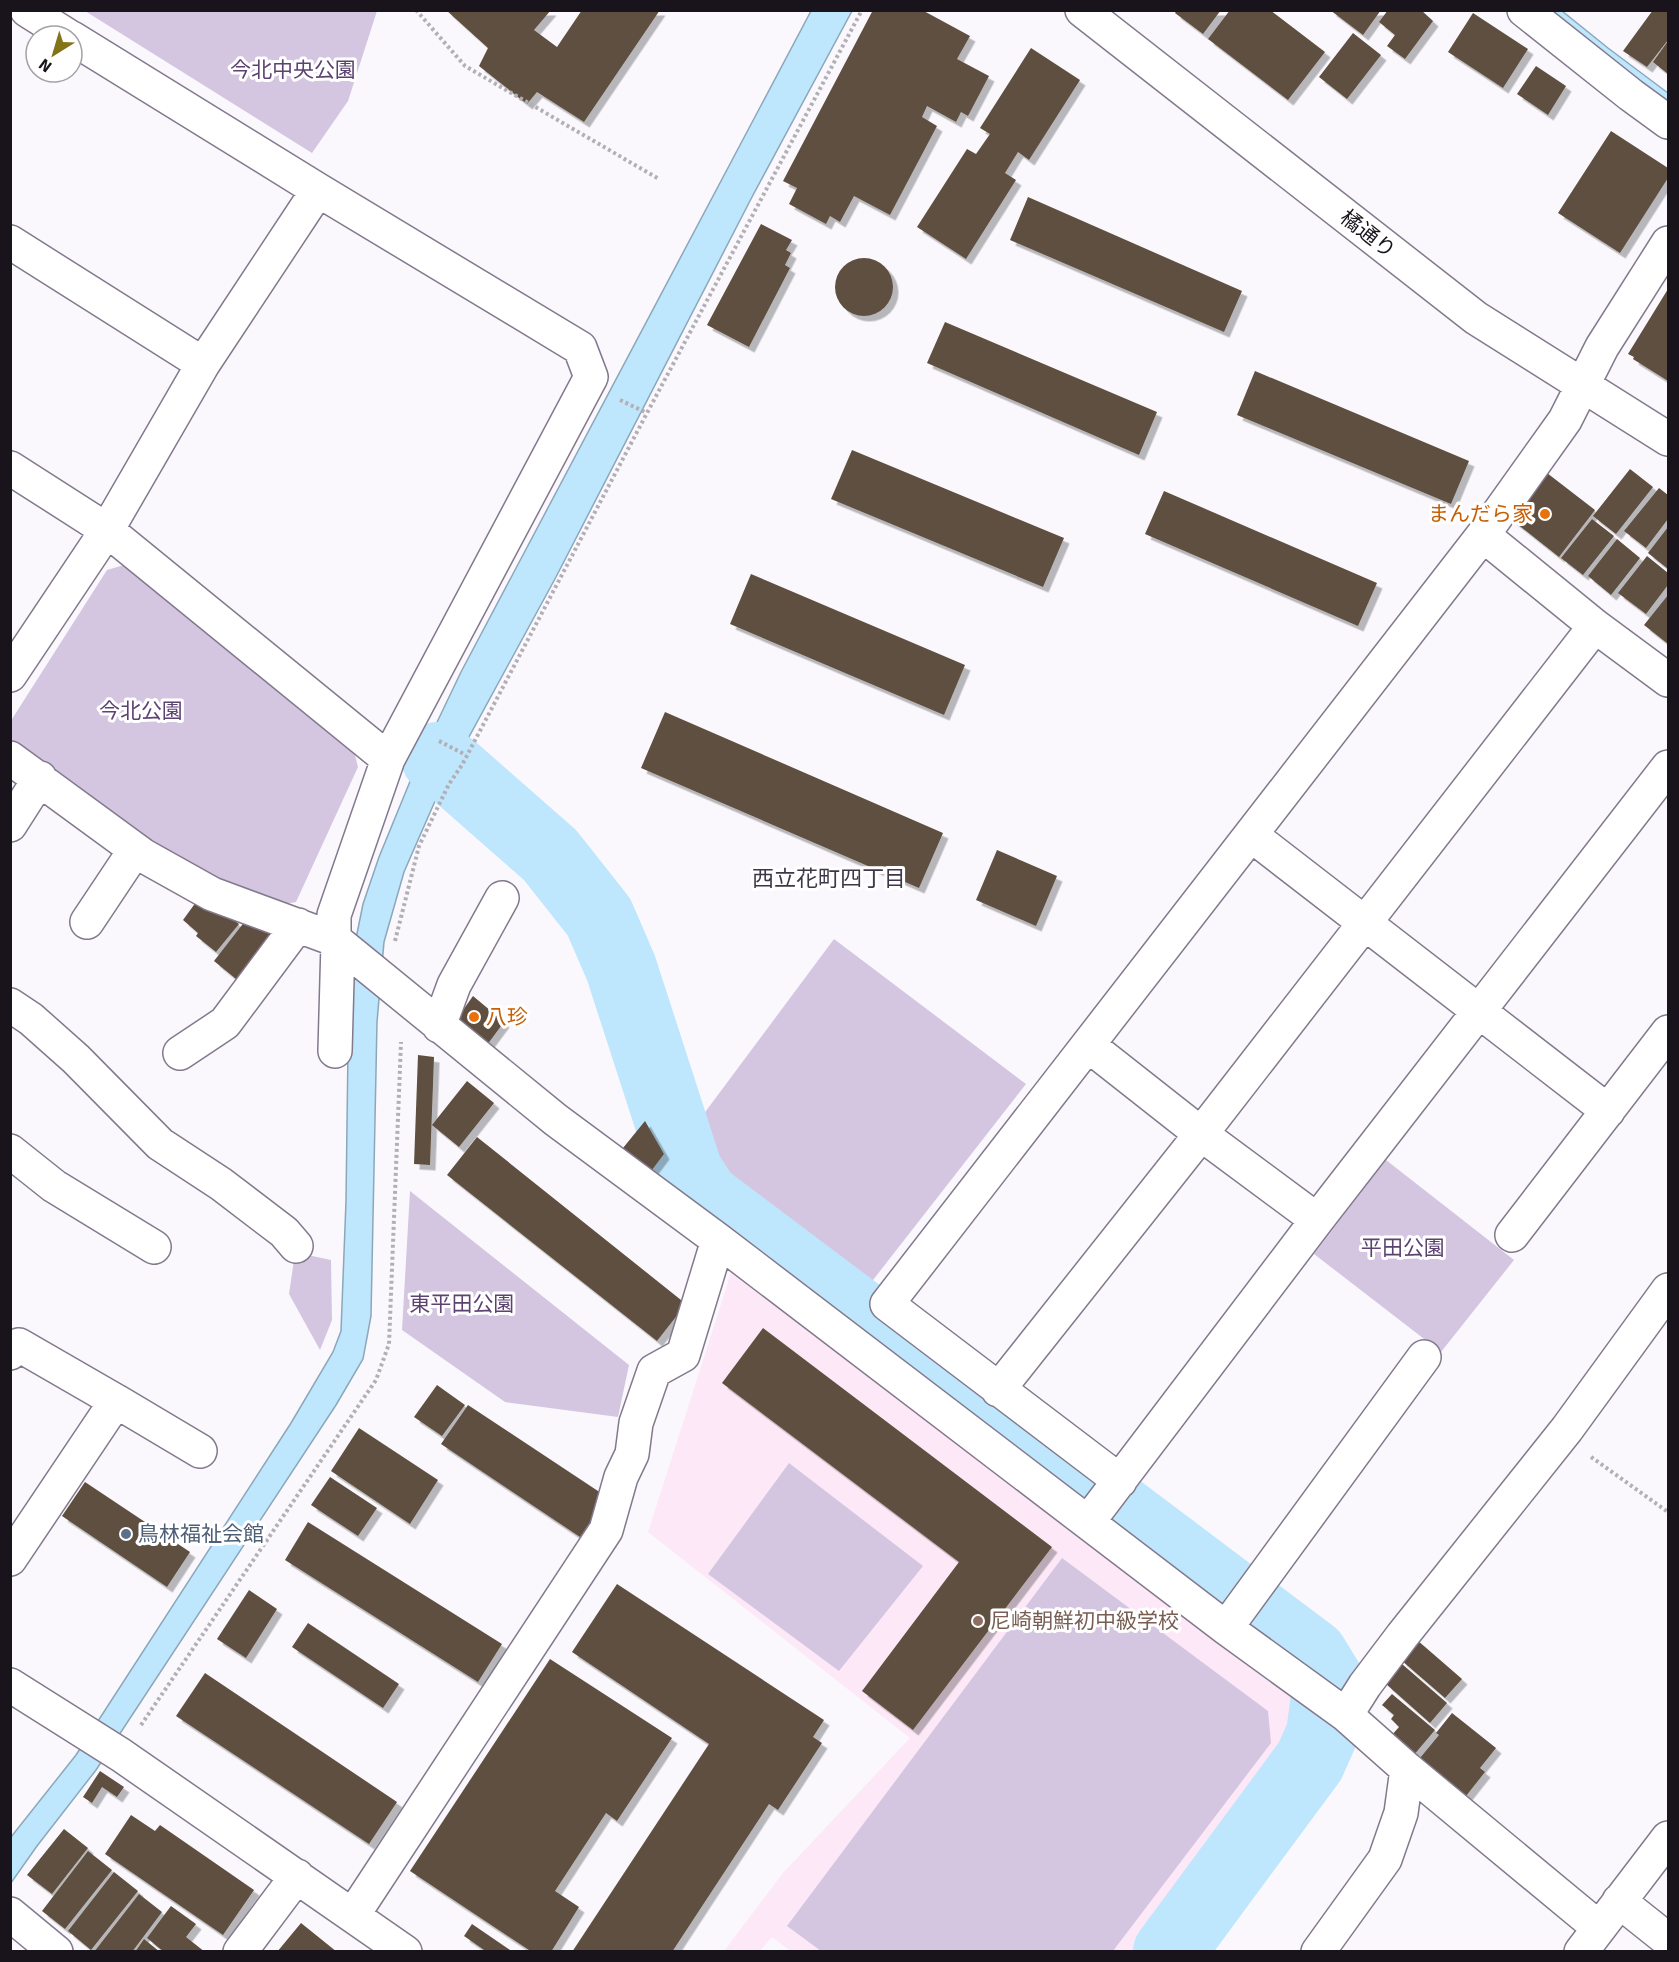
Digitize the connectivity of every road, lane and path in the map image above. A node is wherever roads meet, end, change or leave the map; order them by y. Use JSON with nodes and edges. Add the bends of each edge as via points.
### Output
{"nodes":[{"id":1,"x":27,"y":10,"type":"edge"},
{"id":2,"x":416,"y":10,"type":"edge"},
{"id":3,"x":862,"y":10,"type":"edge"},
{"id":4,"x":1082,"y":10,"type":"edge"},
{"id":5,"x":1524,"y":10,"type":"edge"},
{"id":6,"x":49,"y":24,"type":"edge"},
{"id":7,"x":84,"y":46,"type":"edge"},
{"id":8,"x":1668,"y":122,"type":"edge"},
{"id":9,"x":659,"y":179,"type":"dead end"},
{"id":10,"x":318,"y":190,"type":"junction"},
{"id":11,"x":10,"y":242,"type":"edge"},
{"id":12,"x":1668,"y":243,"type":"edge"},
{"id":13,"x":203,"y":364,"type":"junction"},
{"id":14,"x":1582,"y":385,"type":"junction"},
{"id":15,"x":1668,"y":439,"type":"edge"},
{"id":16,"x":10,"y":468,"type":"edge"},
{"id":17,"x":107,"y":530,"type":"junction"},
{"id":18,"x":1483,"y":536,"type":"junction"},
{"id":19,"x":1595,"y":626,"type":"junction"},
{"id":20,"x":10,"y":675,"type":"edge"},
{"id":21,"x":1668,"y":680,"type":"edge"},
{"id":22,"x":10,"y":758,"type":"edge"},
{"id":23,"x":388,"y":759,"type":"junction"},
{"id":24,"x":1668,"y":766,"type":"edge"},
{"id":25,"x":40,"y":778,"type":"junction"},
{"id":26,"x":10,"y":825,"type":"edge"},
{"id":27,"x":1251,"y":834,"type":"junction"},
{"id":28,"x":135,"y":850,"type":"junction"},
{"id":29,"x":502,"y":898,"type":"dead end"},
{"id":30,"x":87,"y":922,"type":"dead end"},
{"id":31,"x":1365,"y":923,"type":"junction"},
{"id":32,"x":298,"y":925,"type":"junction"},
{"id":33,"x":339,"y":943,"type":"junction"},
{"id":34,"x":393,"y":988,"type":"junction"},
{"id":35,"x":10,"y":1005,"type":"edge"},
{"id":36,"x":1480,"y":1010,"type":"junction"},
{"id":37,"x":439,"y":1026,"type":"junction"},
{"id":38,"x":1668,"y":1032,"type":"edge"},
{"id":39,"x":1088,"y":1045,"type":"junction"},
{"id":40,"x":335,"y":1051,"type":"dead end"},
{"id":41,"x":180,"y":1053,"type":"dead end"},
{"id":42,"x":1608,"y":1111,"type":"junction"},
{"id":43,"x":1201,"y":1134,"type":"junction"},
{"id":44,"x":10,"y":1151,"type":"edge"},
{"id":45,"x":1317,"y":1220,"type":"junction"},
{"id":46,"x":1512,"y":1235,"type":"dead end"},
{"id":47,"x":718,"y":1240,"type":"junction"},
{"id":48,"x":296,"y":1246,"type":"dead end"},
{"id":49,"x":154,"y":1247,"type":"dead end"},
{"id":50,"x":1668,"y":1290,"type":"edge"},
{"id":51,"x":10,"y":1353,"type":"edge"},
{"id":52,"x":1424,"y":1357,"type":"dead end"},
{"id":53,"x":998,"y":1390,"type":"junction"},
{"id":54,"x":116,"y":1401,"type":"junction"},
{"id":55,"x":1560,"y":1437,"type":"junction"},
{"id":56,"x":200,"y":1451,"type":"dead end"},
{"id":57,"x":1104,"y":1501,"type":"junction"},
{"id":58,"x":1668,"y":1512,"type":"edge"},
{"id":59,"x":10,"y":1559,"type":"edge"},
{"id":60,"x":1238,"y":1613,"type":"junction"},
{"id":61,"x":10,"y":1685,"type":"edge"},
{"id":62,"x":1346,"y":1715,"type":"junction"},
{"id":63,"x":106,"y":1746,"type":"junction"},
{"id":64,"x":1407,"y":1769,"type":"junction"},
{"id":65,"x":1668,"y":1838,"type":"edge"},
{"id":66,"x":297,"y":1876,"type":"junction"},
{"id":67,"x":1619,"y":1902,"type":"junction"},
{"id":68,"x":10,"y":1914,"type":"edge"},
{"id":69,"x":353,"y":1915,"type":"junction"},
{"id":70,"x":1590,"y":1940,"type":"edge"},
{"id":71,"x":1668,"y":1940,"type":"edge"},
{"id":72,"x":52,"y":1950,"type":"edge"},
{"id":73,"x":240,"y":1952,"type":"edge"},
{"id":74,"x":405,"y":1952,"type":"edge"},
{"id":75,"x":1318,"y":1952,"type":"edge"}],
"edges":[{"from":1,"to":6,"type":"street"},
{"from":2,"to":9,"type":"path","via":[[465,66]]},
{"from":3,"to":34,"type":"path","via":[[449,784],[420,846],[387,967]]},
{"from":4,"to":14,"type":"street","name":"橘通り","via":[[1476,318]]},
{"from":5,"to":8,"type":"street"},
{"from":7,"to":10,"type":"street"},
{"from":10,"to":13,"type":"street"},
{"from":10,"to":23,"type":"street","via":[[580,348],[591,377]]},
{"from":11,"to":13,"type":"street"},
{"from":12,"to":14,"type":"street"},
{"from":13,"to":17,"type":"street"},
{"from":14,"to":15,"type":"street","name":"橘通り"},
{"from":14,"to":18,"type":"street","via":[[1565,420]]},
{"from":16,"to":17,"type":"street"},
{"from":17,"to":20,"type":"street"},
{"from":17,"to":23,"type":"street"},
{"from":18,"to":19,"type":"street"},
{"from":18,"to":27,"type":"street"},
{"from":19,"to":21,"type":"street"},
{"from":19,"to":31,"type":"street"},
{"from":22,"to":25,"type":"street"},
{"from":23,"to":33,"type":"street","via":[[334,915]]},
{"from":24,"to":36,"type":"street"},
{"from":25,"to":26,"type":"street"},
{"from":25,"to":28,"type":"street"},
{"from":27,"to":31,"type":"street"},
{"from":27,"to":39,"type":"street"},
{"from":28,"to":30,"type":"street"},
{"from":28,"to":32,"type":"street","via":[[212,894]]},
{"from":29,"to":37,"type":"street","via":[[454,985]]},
{"from":31,"to":36,"type":"street"},
{"from":31,"to":43,"type":"street"},
{"from":32,"to":33,"type":"street"},
{"from":32,"to":41,"type":"street","via":[[225,1023]]},
{"from":33,"to":34,"type":"street"},
{"from":33,"to":40,"type":"street"},
{"from":34,"to":37,"type":"street"},
{"from":34,"to":63,"type":"path","via":[[389,1344],[376,1380]]},
{"from":35,"to":48,"type":"street","via":[[76,1059],[160,1144],[221,1184],[284,1232]]},
{"from":36,"to":42,"type":"street"},
{"from":36,"to":45,"type":"street"},
{"from":37,"to":47,"type":"street","via":[[555,1120]]},
{"from":38,"to":42,"type":"street"},
{"from":39,"to":43,"type":"street"},
{"from":39,"to":53,"type":"street","via":[[887,1304]]},
{"from":42,"to":46,"type":"street"},
{"from":43,"to":45,"type":"street"},
{"from":43,"to":53,"type":"street"},
{"from":44,"to":49,"type":"street","via":[[54,1186]]},
{"from":45,"to":57,"type":"street"},
{"from":47,"to":57,"type":"street"},
{"from":47,"to":69,"type":"street","via":[[683,1355],[654,1371],[606,1530]]},
{"from":50,"to":55,"type":"street"},
{"from":51,"to":54,"type":"street","via":[[19,1345]]},
{"from":52,"to":60,"type":"street"},
{"from":53,"to":57,"type":"street"},
{"from":54,"to":56,"type":"street"},
{"from":54,"to":59,"type":"street"},
{"from":55,"to":58,"type":"path"},
{"from":55,"to":62,"type":"street","via":[[1402,1636]]},
{"from":57,"to":60,"type":"street"},
{"from":60,"to":62,"type":"street","via":[[1311,1689]]},
{"from":61,"to":63,"type":"street"},
{"from":62,"to":64,"type":"street"},
{"from":63,"to":66,"type":"street"},
{"from":64,"to":70,"type":"street"},
{"from":64,"to":75,"type":"street","via":[[1401,1813],[1385,1859]]},
{"from":65,"to":67,"type":"street"},
{"from":66,"to":69,"type":"street"},
{"from":66,"to":73,"type":"street"},
{"from":67,"to":70,"type":"street"},
{"from":67,"to":71,"type":"street"},
{"from":68,"to":72,"type":"street"},
{"from":69,"to":74,"type":"street"}]}
